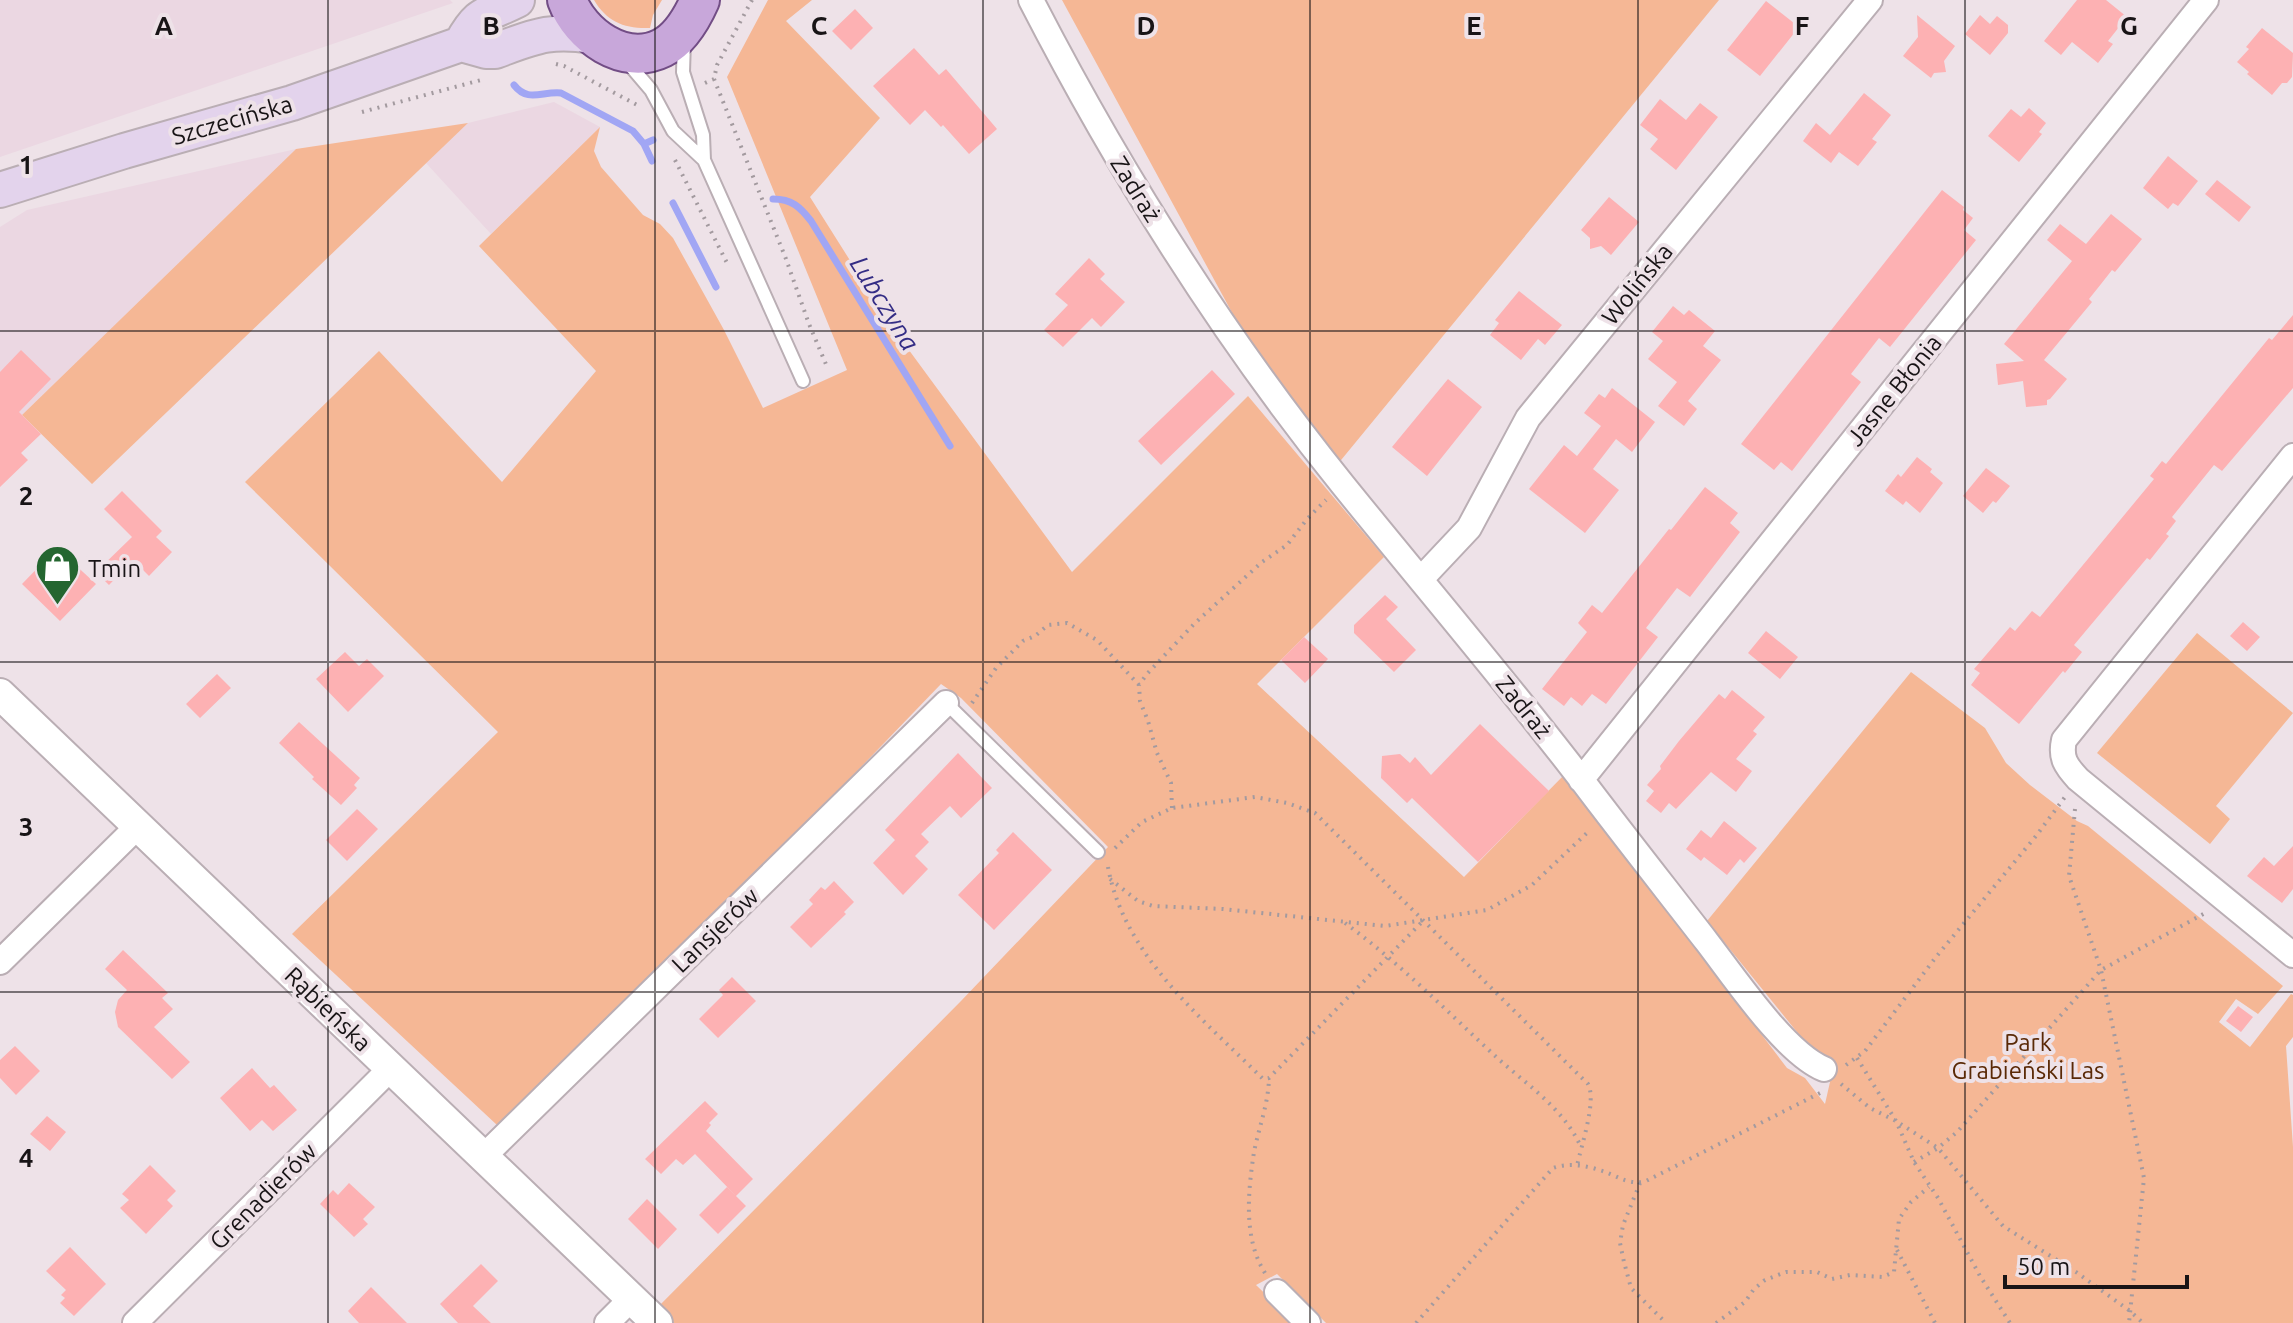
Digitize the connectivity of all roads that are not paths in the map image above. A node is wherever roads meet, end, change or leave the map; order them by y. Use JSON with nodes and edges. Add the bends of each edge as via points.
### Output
{"nodes":[{"id":1,"x":517,"y":0,"type":"edge"},
{"id":2,"x":567,"y":0,"type":"edge"},
{"id":3,"x":1031,"y":0,"type":"edge"},
{"id":4,"x":1870,"y":0,"type":"edge"},
{"id":5,"x":2206,"y":0,"type":"edge"},
{"id":6,"x":694,"y":12,"type":"edge"},
{"id":7,"x":599,"y":41,"type":"junction"},
{"id":8,"x":461,"y":44,"type":"junction"},
{"id":9,"x":704,"y":160,"type":"junction"},
{"id":10,"x":0,"y":190,"type":"edge"},
{"id":11,"x":803,"y":381,"type":"dead end"},
{"id":12,"x":2293,"y":456,"type":"edge"},
{"id":13,"x":1421,"y":579,"type":"junction"},
{"id":14,"x":0,"y":694,"type":"edge"},
{"id":15,"x":954,"y":711,"type":"joint"},
{"id":16,"x":1581,"y":780,"type":"junction"},
{"id":17,"x":138,"y":826,"type":"junction"},
{"id":18,"x":1100,"y":856,"type":"road end"},
{"id":19,"x":2293,"y":955,"type":"edge"},
{"id":20,"x":0,"y":962,"type":"edge"},
{"id":21,"x":390,"y":1069,"type":"junction"},
{"id":22,"x":1829,"y":1074,"type":"road end"},
{"id":23,"x":483,"y":1157,"type":"junction"},
{"id":24,"x":1277,"y":1292,"type":"road end"},
{"id":25,"x":632,"y":1298,"type":"junction"},
{"id":26,"x":135,"y":1323,"type":"edge"},
{"id":27,"x":607,"y":1323,"type":"edge"},
{"id":28,"x":657,"y":1323,"type":"edge"},
{"id":29,"x":1308,"y":1323,"type":"edge"}],
"edges":[{"from":1,"to":8,"type":"main road","via":[[480,17]]},
{"from":2,"to":7,"type":"main road","via":[[580,24]]},
{"from":3,"to":13,"type":"street","name":"Zadraż","via":[[1078,90],[1233,337],[1342,484]]},
{"from":4,"to":13,"type":"street","name":"Wolińska","via":[[1528,418],[1469,528]]},
{"from":5,"to":16,"type":"street","name":"Jasne Błonia"},
{"from":6,"to":7,"type":"main road","via":[[674,40],[652,52],[628,52]]},
{"from":6,"to":9,"type":"lane","via":[[682,50],[683,72],[703,135]]},
{"from":7,"to":8,"type":"main road","name":"Szczecińska","via":[[569,32],[495,51]]},
{"from":7,"to":9,"type":"lane","via":[[642,77],[673,131]]},
{"from":8,"to":10,"type":"main road","name":"Szczecińska","via":[[292,103]]},
{"from":9,"to":11,"type":"lane"},
{"from":12,"to":19,"type":"street","via":[[2064,740],[2061,751],[2078,779]]},
{"from":13,"to":16,"type":"street","name":"Zadraż"},
{"from":14,"to":17,"type":"street","name":"Rąbieńska"},
{"from":15,"to":18,"type":"lane"},
{"from":15,"to":23,"type":"street","name":"Lansjerów"},
{"from":16,"to":22,"type":"street","name":"Zadraż","via":[[1751,999],[1799,1053]]},
{"from":17,"to":20,"type":"street"},
{"from":17,"to":21,"type":"street","name":"Rąbieńska"},
{"from":21,"to":23,"type":"street","name":"Rąbieńska"},
{"from":21,"to":26,"type":"street","name":"Grenadierów"},
{"from":23,"to":25,"type":"street","name":"Rąbieńska"},
{"from":24,"to":29,"type":"street"},
{"from":25,"to":27,"type":"street"},
{"from":25,"to":28,"type":"street","name":"Rąbieńska"}]}
